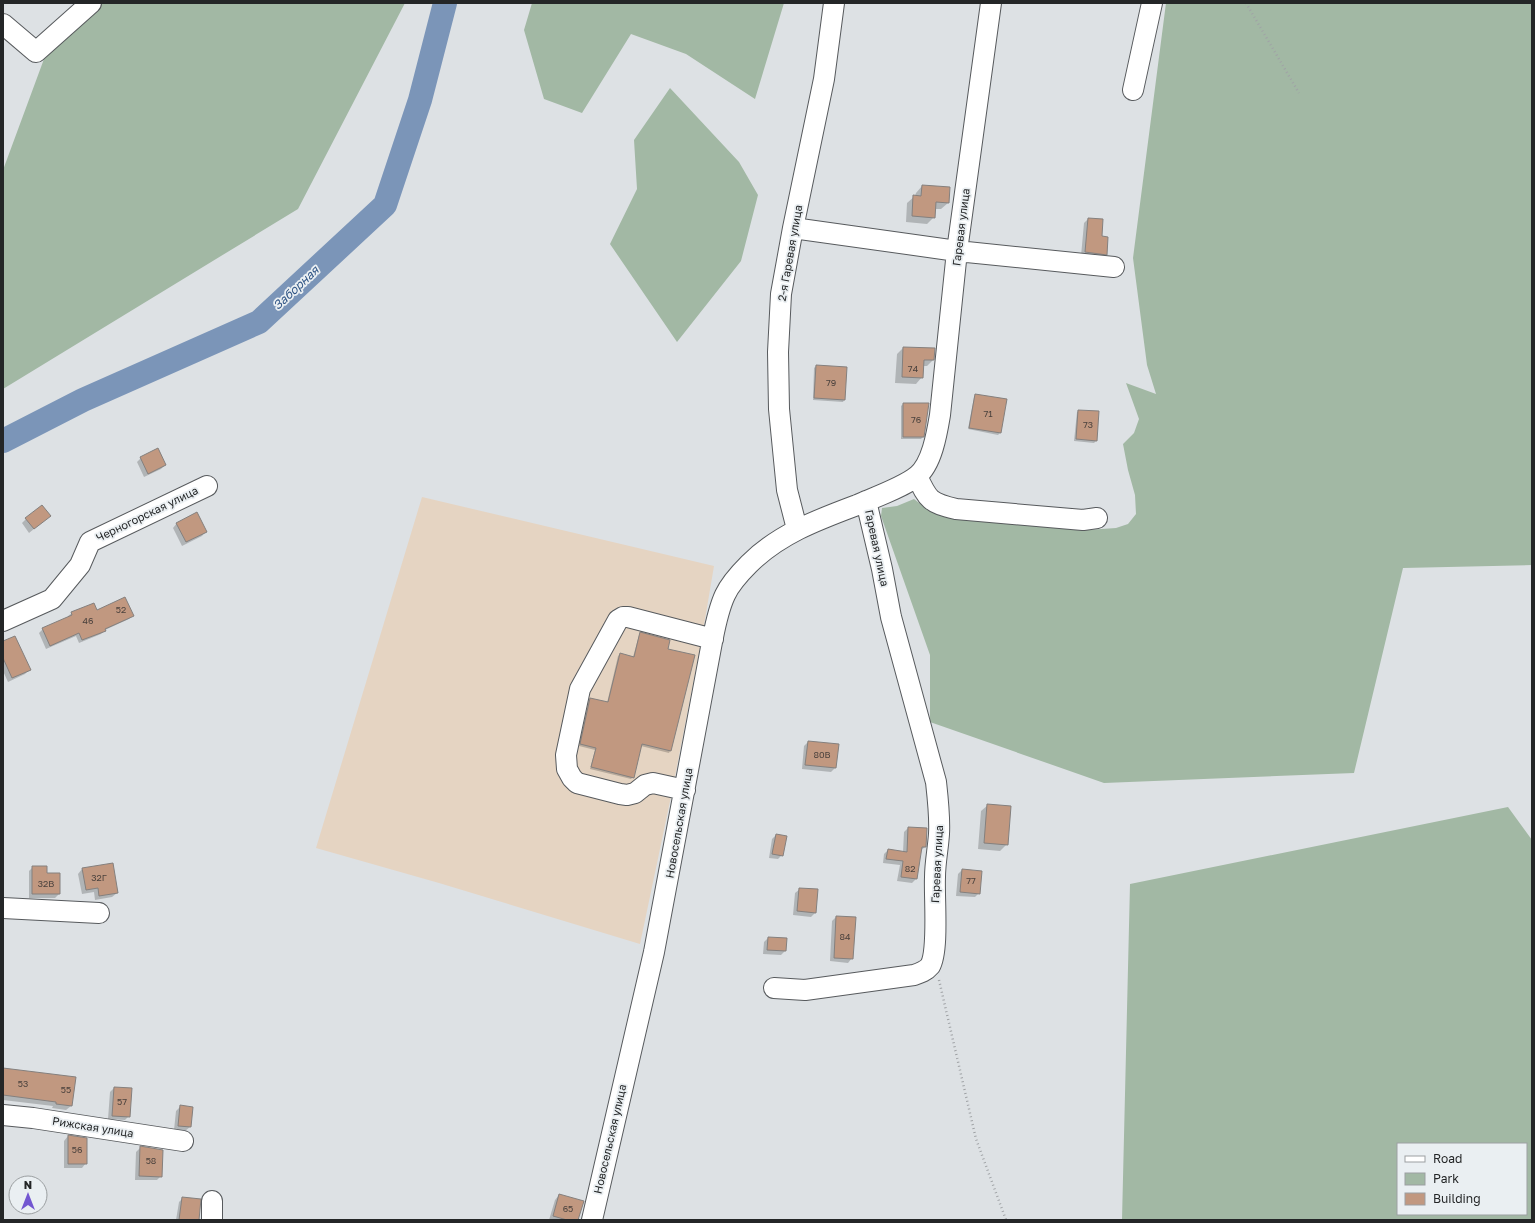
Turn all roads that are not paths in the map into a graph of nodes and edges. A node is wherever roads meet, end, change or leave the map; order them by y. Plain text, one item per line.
1 (91, 3) edge
2 (834, 3) edge
3 (991, 3) edge
4 (1152, 3) edge
5 (3, 24) edge
6 (1133, 90) dead end
7 (793, 228) junction
8 (957, 251) junction
9 (1114, 267) dead end
10 (917, 476) junction
11 (207, 486) dead end
12 (866, 501) junction
13 (1097, 518) dead end
14 (797, 529) junction
15 (3, 621) edge
16 (713, 639) junction
17 (685, 790) junction
18 (3, 908) edge
19 (99, 913) dead end
20 (774, 988) dead end
21 (3, 1115) edge
22 (182, 1140) dead end
23 (592, 1220) edge

1 - 5 street
2 - 7 street, 2-я Гаревая улица
3 - 8 street, Гаревая улица
4 - 6 street
7 - 8 street
7 - 14 street, 2-я Гаревая улица
8 - 9 street
8 - 10 street, Гаревая улица
10 - 12 street, Гаревая улица
10 - 13 street
11 - 15 street, Черногорская улица
12 - 14 street, Новосельская улица
12 - 20 street, Гаревая улица
14 - 16 street, Новосельская улица
16 - 17 street, Новосельская улица
16 - 17 street
17 - 23 street, Новосельская улица
18 - 19 street
21 - 22 street, Рижская улица

